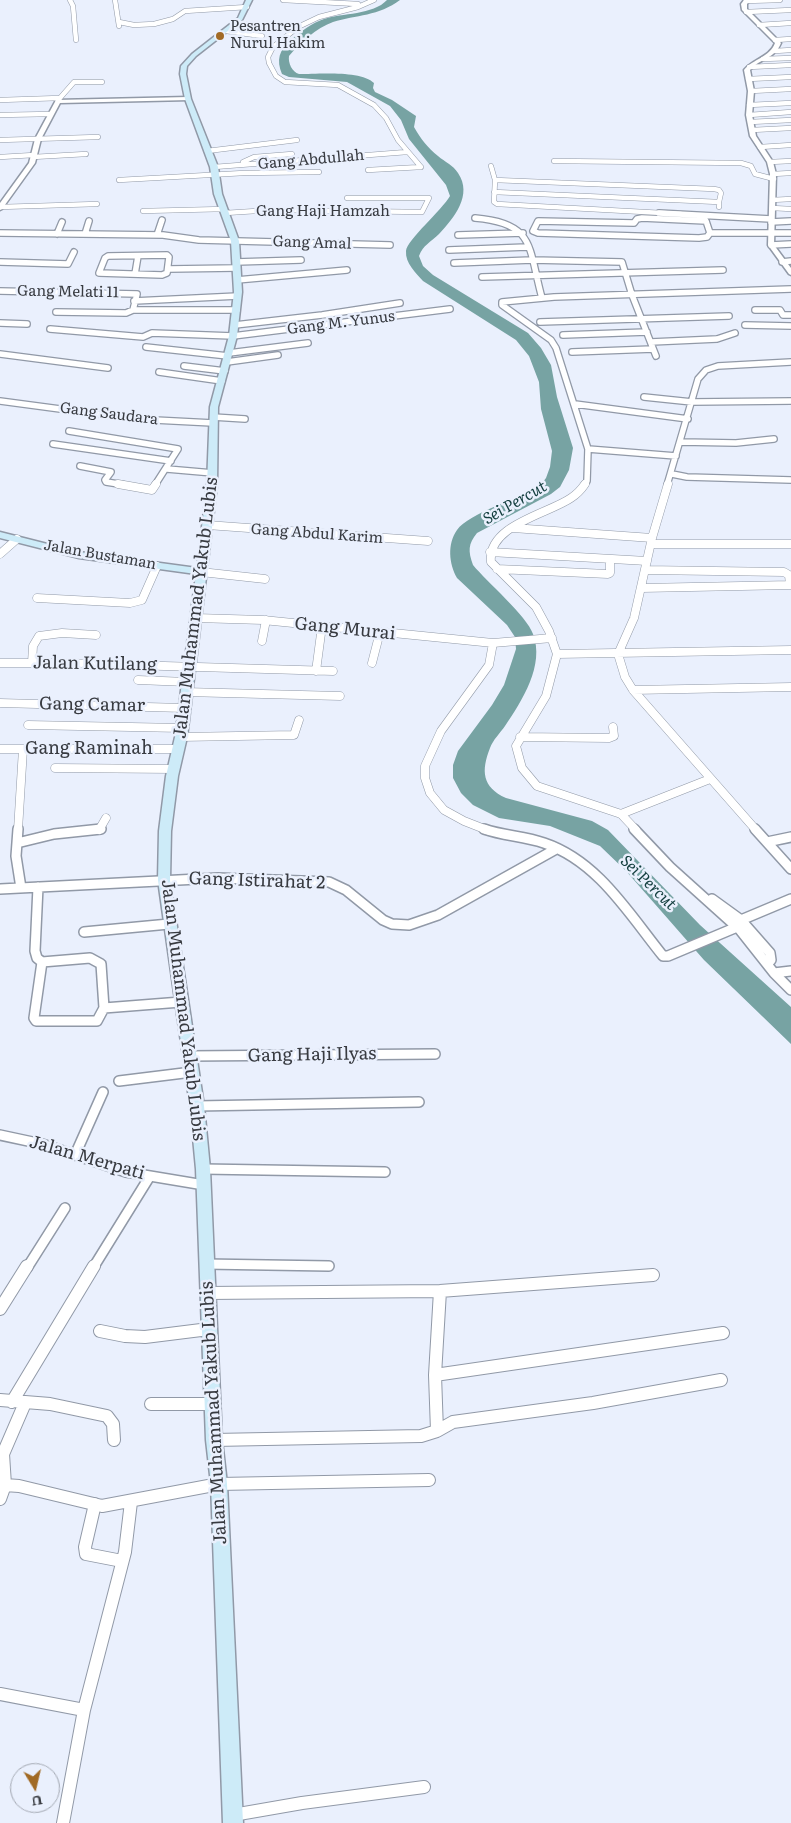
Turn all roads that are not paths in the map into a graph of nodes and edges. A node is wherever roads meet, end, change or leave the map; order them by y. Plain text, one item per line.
1 (70, 0) edge
2 (115, 0) edge
3 (196, 0) edge
4 (283, 0) edge
5 (374, 0) edge
6 (780, 0) edge
7 (248, 4) edge
8 (364, 5) junction
9 (746, 5) edge
10 (772, 6) dead end
11 (201, 10) junction
12 (791, 10) edge
13 (236, 23) junction
14 (791, 23) edge
15 (759, 25) junction
16 (258, 26) dead end
17 (226, 32) junction
18 (262, 36) dead end
19 (791, 39) edge
20 (76, 40) dead end
21 (775, 40) junction
22 (791, 50) edge
23 (775, 51) junction
24 (791, 58) edge
25 (763, 59) junction
26 (791, 65) edge
27 (749, 67) junction
28 (791, 77) edge
29 (748, 79) junction
30 (102, 82) dead end
31 (791, 89) edge
32 (751, 91) junction
33 (59, 99) junction
34 (188, 99) junction
35 (0, 100) edge
36 (791, 103) edge
37 (749, 105) junction
38 (791, 112) edge
39 (50, 114) junction
40 (0, 115) edge
41 (750, 118) junction
42 (791, 120) edge
43 (791, 128) edge
44 (752, 132) junction
45 (791, 132) edge
46 (98, 137) dead end
47 (38, 139) junction
48 (0, 140) edge
49 (297, 140) dead end
50 (239, 141) dead end
51 (791, 145) edge
52 (760, 147) junction
53 (206, 148) junction
54 (407, 152) junction
55 (86, 154) dead end
56 (292, 154) dead end
57 (0, 156) edge
58 (34, 156) junction
59 (554, 161) dead end
60 (791, 161) edge
61 (770, 162) junction
62 (491, 166) dead end
63 (368, 170) dead end
64 (214, 171) junction
65 (319, 172) dead end
66 (791, 173) edge
67 (240, 177) dead end
68 (774, 177) junction
69 (119, 180) dead end
70 (495, 180) junction
71 (558, 182) junction
72 (494, 192) junction
73 (556, 194) junction
74 (0, 196) edge
75 (9, 196) junction
76 (382, 197) junction
77 (348, 198) dead end
78 (791, 199) edge
79 (772, 200) junction
80 (719, 202) junction
81 (96, 204) dead end
82 (554, 206) junction
83 (0, 208) edge
84 (772, 208) junction
85 (791, 209) edge
86 (143, 211) dead end
87 (225, 211) junction
88 (379, 211) junction
89 (718, 215) junction
90 (475, 218) dead end
91 (675, 219) junction
92 (162, 220) dead end
93 (771, 220) junction
94 (89, 221) dead end
95 (791, 221) edge
96 (62, 222) dead end
97 (710, 232) junction
98 (0, 233) edge
99 (523, 233) junction
100 (791, 233) edge
101 (57, 234) junction
102 (84, 234) junction
103 (770, 234) junction
104 (157, 235) junction
105 (458, 235) dead end
106 (675, 238) junction
107 (235, 240) junction
108 (771, 244) junction
109 (791, 244) edge
110 (390, 245) dead end
111 (528, 247) junction
112 (449, 250) dead end
113 (74, 252) dead end
114 (138, 256) junction
115 (301, 260) dead end
116 (532, 260) junction
117 (791, 261) edge
118 (0, 262) edge
119 (782, 262) junction
120 (454, 264) dead end
121 (169, 269) junction
122 (347, 270) dead end
123 (723, 270) dead end
124 (625, 273) junction
125 (791, 273) edge
126 (135, 274) junction
127 (535, 276) junction
128 (482, 277) dead end
129 (237, 279) junction
130 (791, 289) edge
131 (0, 291) edge
132 (204, 292) dead end
133 (632, 295) junction
134 (542, 298) junction
135 (134, 301) junction
136 (400, 302) dead end
137 (450, 309) dead end
138 (133, 310) junction
139 (237, 310) junction
140 (754, 310) dead end
141 (56, 312) dead end
142 (783, 314) junction
143 (791, 314) edge
144 (729, 316) dead end
145 (642, 318) junction
146 (540, 322) dead end
147 (0, 323) edge
148 (27, 324) dead end
149 (745, 325) dead end
150 (784, 326) junction
151 (791, 326) edge
152 (50, 328) dead end
153 (234, 330) junction
154 (647, 332) junction
155 (735, 333) dead end
156 (563, 335) dead end
157 (651, 342) junction
158 (308, 344) dead end
159 (146, 348) dead end
160 (572, 352) dead end
161 (0, 354) edge
162 (278, 355) dead end
163 (791, 362) edge
164 (226, 364) junction
165 (184, 366) dead end
166 (108, 368) dead end
167 (158, 372) dead end
168 (644, 397) dead end
169 (3, 401) edge
170 (791, 401) edge
171 (692, 402) junction
172 (575, 404) junction
173 (245, 419) dead end
174 (688, 419) junction
175 (214, 420) junction
176 (69, 431) dead end
177 (774, 439) dead end
178 (681, 442) junction
179 (53, 444) dead end
180 (178, 449) joint
181 (588, 449) junction
182 (676, 456) junction
183 (171, 461) junction
184 (80, 466) dead end
185 (167, 469) junction
186 (213, 473) junction
187 (672, 474) junction
188 (791, 480) edge
189 (207, 525) junction
190 (512, 528) junction
191 (0, 535) edge
192 (17, 539) junction
193 (428, 541) dead end
194 (651, 541) junction
195 (791, 544) edge
196 (490, 552) junction
197 (0, 554) edge
198 (610, 559) junction
199 (647, 562) junction
200 (157, 566) junction
201 (497, 569) junction
202 (645, 570) junction
203 (201, 572) junction
204 (265, 579) dead end
205 (791, 586) edge
206 (642, 588) junction
207 (37, 598) dead end
208 (196, 618) junction
209 (266, 620) junction
210 (322, 626) junction
211 (380, 632) junction
212 (96, 635) dead end
213 (548, 638) junction
214 (262, 640) dead end
215 (496, 643) junction
216 (791, 650) edge
217 (557, 654) junction
218 (618, 654) junction
219 (0, 663) edge
220 (32, 663) junction
221 (372, 663) dead end
222 (189, 666) junction
223 (316, 671) junction
224 (333, 672) dead end
225 (138, 680) dead end
226 (186, 687) junction
227 (791, 687) edge
228 (633, 690) junction
229 (340, 696) dead end
230 (0, 703) edge
231 (184, 708) junction
232 (299, 720) dead end
233 (28, 725) dead end
234 (613, 727) dead end
235 (520, 737) junction
236 (180, 738) junction
237 (0, 749) edge
238 (23, 749) junction
239 (55, 768) dead end
240 (174, 769) junction
241 (710, 779) junction
242 (621, 814) junction
243 (106, 818) dead end
244 (791, 837) edge
245 (17, 842) junction
246 (767, 842) junction
247 (556, 849) junction
248 (791, 869) edge
249 (164, 880) junction
250 (38, 887) junction
251 (22, 888) junction
252 (0, 889) edge
253 (700, 895) joint
254 (791, 899) edge
255 (739, 923) junction
256 (169, 924) junction
257 (84, 932) dead end
258 (42, 962) junction
259 (767, 964) joint
260 (791, 970) edge
261 (774, 972) junction
262 (791, 990) edge
263 (181, 1002) junction
264 (104, 1008) junction
265 (435, 1054) dead end
266 (190, 1056) junction
267 (192, 1072) junction
268 (119, 1081) dead end
269 (103, 1092) dead end
270 (419, 1102) dead end
271 (197, 1106) junction
272 (0, 1134) edge
273 (75, 1155) junction
274 (203, 1169) junction
275 (385, 1172) dead end
276 (150, 1176) junction
277 (204, 1184) junction
278 (65, 1208) dead end
279 (205, 1264) junction
280 (329, 1266) dead end
281 (653, 1275) dead end
282 (440, 1291) junction
283 (207, 1294) junction
284 (0, 1309) edge
285 (209, 1329) junction
286 (100, 1332) dead end
287 (723, 1333) dead end
288 (435, 1375) junction
289 (721, 1380) dead end
290 (0, 1400) edge
291 (12, 1402) junction
292 (25, 1403) junction
293 (151, 1404) dead end
294 (212, 1404) junction
295 (437, 1431) junction
296 (114, 1440) dead end
297 (214, 1440) junction
298 (429, 1480) dead end
299 (219, 1484) junction
300 (5, 1485) junction
301 (0, 1499) edge
302 (131, 1502) junction
303 (95, 1504) junction
304 (122, 1561) junction
305 (0, 1694) edge
306 (84, 1710) junction
307 (424, 1787) dead end
308 (233, 1819) edge
309 (63, 1823) edge

1 - 20 street
2 - 11 street
3 - 11 street
4 - 8 street
5 - 8 street
6 - 9 street
7 - 11 street
7 - 13 main road, Jalan Muhammad Yakub Lubis
8 - 54 street
9 - 10 street
9 - 12 street
9 - 15 street
13 - 16 street
13 - 17 main road, Jalan Muhammad Yakub Lubis
14 - 15 street
15 - 21 street
17 - 18 street
17 - 34 main road, Jalan Muhammad Yakub Lubis
19 - 21 street
21 - 23 street
22 - 23 street
23 - 25 street
24 - 25 street
25 - 27 street
26 - 27 street
27 - 29 street
28 - 29 street
29 - 32 street
30 - 33 street
31 - 32 street
32 - 37 street
33 - 34 street
33 - 35 street
33 - 39 street
34 - 53 main road, Jalan Muhammad Yakub Lubis
36 - 37 street
37 - 41 street
38 - 41 street
39 - 40 street
39 - 47 street
41 - 42 street
41 - 44 street
43 - 44 street
44 - 45 street
44 - 52 street
46 - 47 street
47 - 48 street
47 - 58 street
49 - 53 street
50 - 53 street
51 - 52 street
52 - 61 street
53 - 64 main road, Jalan Muhammad Yakub Lubis
54 - 63 street
54 - 64 street, Gang Abdullah
55 - 58 street
56 - 64 street
57 - 58 street
58 - 75 street
59 - 68 street
60 - 61 street
61 - 68 street
62 - 70 street
64 - 65 street
64 - 67 street
64 - 69 street
64 - 87 main road, Jalan Muhammad Yakub Lubis
66 - 68 street
68 - 79 street
70 - 71 street
70 - 72 street
71 - 73 street
71 - 80 street
72 - 73 street
72 - 82 street
73 - 80 street
73 - 82 street
74 - 75 street
75 - 83 street
76 - 77 street
76 - 88 street
76 - 88 street, Gang Haji Hamzah
78 - 79 street
79 - 84 street
80 - 89 street
81 - 83 street
82 - 89 street
84 - 85 street
84 - 93 street
86 - 87 street, Gang Haji Hamzah
87 - 88 street, Gang Haji Hamzah
87 - 107 main road, Jalan Muhammad Yakub Lubis
89 - 93 street
90 - 99 street
91 - 97 street
91 - 106 street
91 - 106 street
92 - 104 street
93 - 95 street
93 - 103 street
94 - 102 street
96 - 101 street
97 - 103 street
97 - 106 street
98 - 101 street, Gang Amal
99 - 105 street
99 - 111 street
100 - 103 street
101 - 102 street, Gang Amal
102 - 104 street, Gang Amal
103 - 108 street
104 - 107 street, Gang Amal
107 - 110 street, Gang Amal
107 - 129 main road, Jalan Muhammad Yakub Lubis
108 - 109 street
108 - 119 street
111 - 112 street
111 - 116 street
113 - 118 street
114 - 121 street
114 - 126 street
114 - 126 street
115 - 129 street
116 - 120 street
116 - 124 street
116 - 127 street
117 - 119 street
119 - 125 street
121 - 126 street
121 - 129 street
122 - 129 street
123 - 124 street
124 - 127 street
124 - 133 street
127 - 128 street
127 - 134 street
129 - 132 street
129 - 135 street
129 - 139 main road, Jalan Muhammad Yakub Lubis
130 - 133 street
131 - 135 street, Gang Melati 11
133 - 134 street
133 - 145 street
134 - 172 street
135 - 138 street
136 - 153 street
137 - 153 street, Gang M. Yunus
138 - 139 street
138 - 141 street
139 - 153 main road, Jalan Muhammad Yakub Lubis
140 - 142 street
142 - 143 street
142 - 150 street
144 - 145 street
145 - 146 street
145 - 154 street
147 - 148 street
149 - 150 street
150 - 151 street
152 - 153 street
153 - 164 main road, Jalan Muhammad Yakub Lubis
154 - 156 street
154 - 157 street
155 - 157 street
157 - 160 street
158 - 164 street
159 - 164 street
161 - 166 street
162 - 164 street
163 - 171 street
164 - 165 street
164 - 167 street
164 - 175 main road, Jalan Muhammad Yakub Lubis
168 - 171 street
169 - 175 street, Gang Saudara
170 - 171 street
171 - 174 street
172 - 174 street
172 - 181 street
173 - 175 street, Gang Saudara
174 - 178 street
175 - 186 main road, Jalan Muhammad Yakub Lubis
176 - 180 street
177 - 178 street
178 - 182 street
179 - 183 street
180 - 183 street
181 - 182 street
181 - 190 street
182 - 187 street
183 - 185 street
184 - 185 street
185 - 186 street
186 - 189 main road, Jalan Muhammad Yakub Lubis
187 - 188 street
187 - 194 street
189 - 193 street, Gang Abdul Karim
189 - 203 main road, Jalan Muhammad Yakub Lubis
190 - 194 street
190 - 196 street
191 - 192 main road, Jalan Bustaman
192 - 197 street
192 - 200 main road, Jalan Bustaman
194 - 195 street
194 - 199 street
196 - 198 street
196 - 201 street
198 - 199 street
198 - 201 street
199 - 202 street
200 - 203 main road, Jalan Bustaman
200 - 207 street
201 - 213 street
202 - 205 street
202 - 206 street
203 - 204 street
203 - 208 main road, Jalan Muhammad Yakub Lubis
205 - 206 street
206 - 218 street
208 - 209 street, Gang Murai
208 - 222 main road, Jalan Muhammad Yakub Lubis
209 - 210 street, Gang Murai
209 - 214 street
210 - 211 street, Gang Murai
210 - 223 street
211 - 215 street, Gang Murai
211 - 221 street
212 - 220 street
213 - 215 street
213 - 217 street
215 - 247 street
216 - 218 street
217 - 218 street
217 - 235 street
218 - 228 street
219 - 220 street, Jalan Kutilang
220 - 222 street, Jalan Kutilang
222 - 223 street, Jalan Kutilang
222 - 226 main road, Jalan Muhammad Yakub Lubis
223 - 224 street, Jalan Kutilang
225 - 226 street
226 - 229 street
226 - 231 main road, Jalan Muhammad Yakub Lubis
227 - 228 street
228 - 241 street
230 - 231 street, Gang Camar
231 - 236 main road, Jalan Muhammad Yakub Lubis
232 - 236 street
233 - 236 street
234 - 235 street
235 - 242 street
236 - 238 street, Gang Raminah
236 - 240 main road, Jalan Muhammad Yakub Lubis
237 - 238 street, Gang Raminah
238 - 245 street
239 - 240 street
240 - 249 main road, Jalan Muhammad Yakub Lubis
241 - 242 street
241 - 246 street
242 - 253 street
243 - 245 street
244 - 246 street
245 - 251 street
246 - 248 street
247 - 249 street, Gang Istirahat 2
247 - 255 street
249 - 250 street, Gang Istirahat 2
249 - 256 main road, Jalan Muhammad Yakub Lubis
250 - 251 street, Gang Istirahat 2
250 - 258 street
251 - 252 street, Gang Istirahat 2
253 - 255 street
254 - 255 street
255 - 259 street
256 - 257 street
256 - 263 main road, Jalan Muhammad Yakub Lubis
258 - 264 street
258 - 264 street
259 - 261 street
260 - 261 street
261 - 262 street
263 - 264 street
263 - 266 main road, Jalan Muhammad Yakub Lubis
265 - 266 street, Gang Haji Ilyas
266 - 267 main road, Jalan Muhammad Yakub Lubis
267 - 268 street
267 - 271 main road, Jalan Muhammad Yakub Lubis
269 - 273 street
270 - 271 street
271 - 274 main road, Jalan Muhammad Yakub Lubis
272 - 273 street, Jalan Merpati
273 - 276 street, Jalan Merpati
274 - 275 street
274 - 277 main road, Jalan Muhammad Yakub Lubis
276 - 277 street, Jalan Merpati
276 - 291 street
277 - 279 main road, Jalan Muhammad Yakub Lubis
278 - 284 street
279 - 280 street
279 - 283 main road, Jalan Muhammad Yakub Lubis
281 - 282 street
282 - 283 street
282 - 288 street
283 - 285 main road, Jalan Muhammad Yakub Lubis
285 - 286 street
285 - 294 main road, Jalan Muhammad Yakub Lubis
287 - 288 street
288 - 295 street
289 - 295 street
290 - 291 street
291 - 292 street
292 - 296 street
292 - 300 street
293 - 294 street
294 - 297 main road, Jalan Muhammad Yakub Lubis
295 - 297 street
297 - 299 main road, Jalan Muhammad Yakub Lubis
298 - 299 street
299 - 302 street
299 - 308 main road, Jalan Muhammad Yakub Lubis
300 - 301 street
300 - 303 street
302 - 303 street
302 - 304 street
303 - 304 street
304 - 306 street
305 - 306 street
306 - 309 street
307 - 308 street

